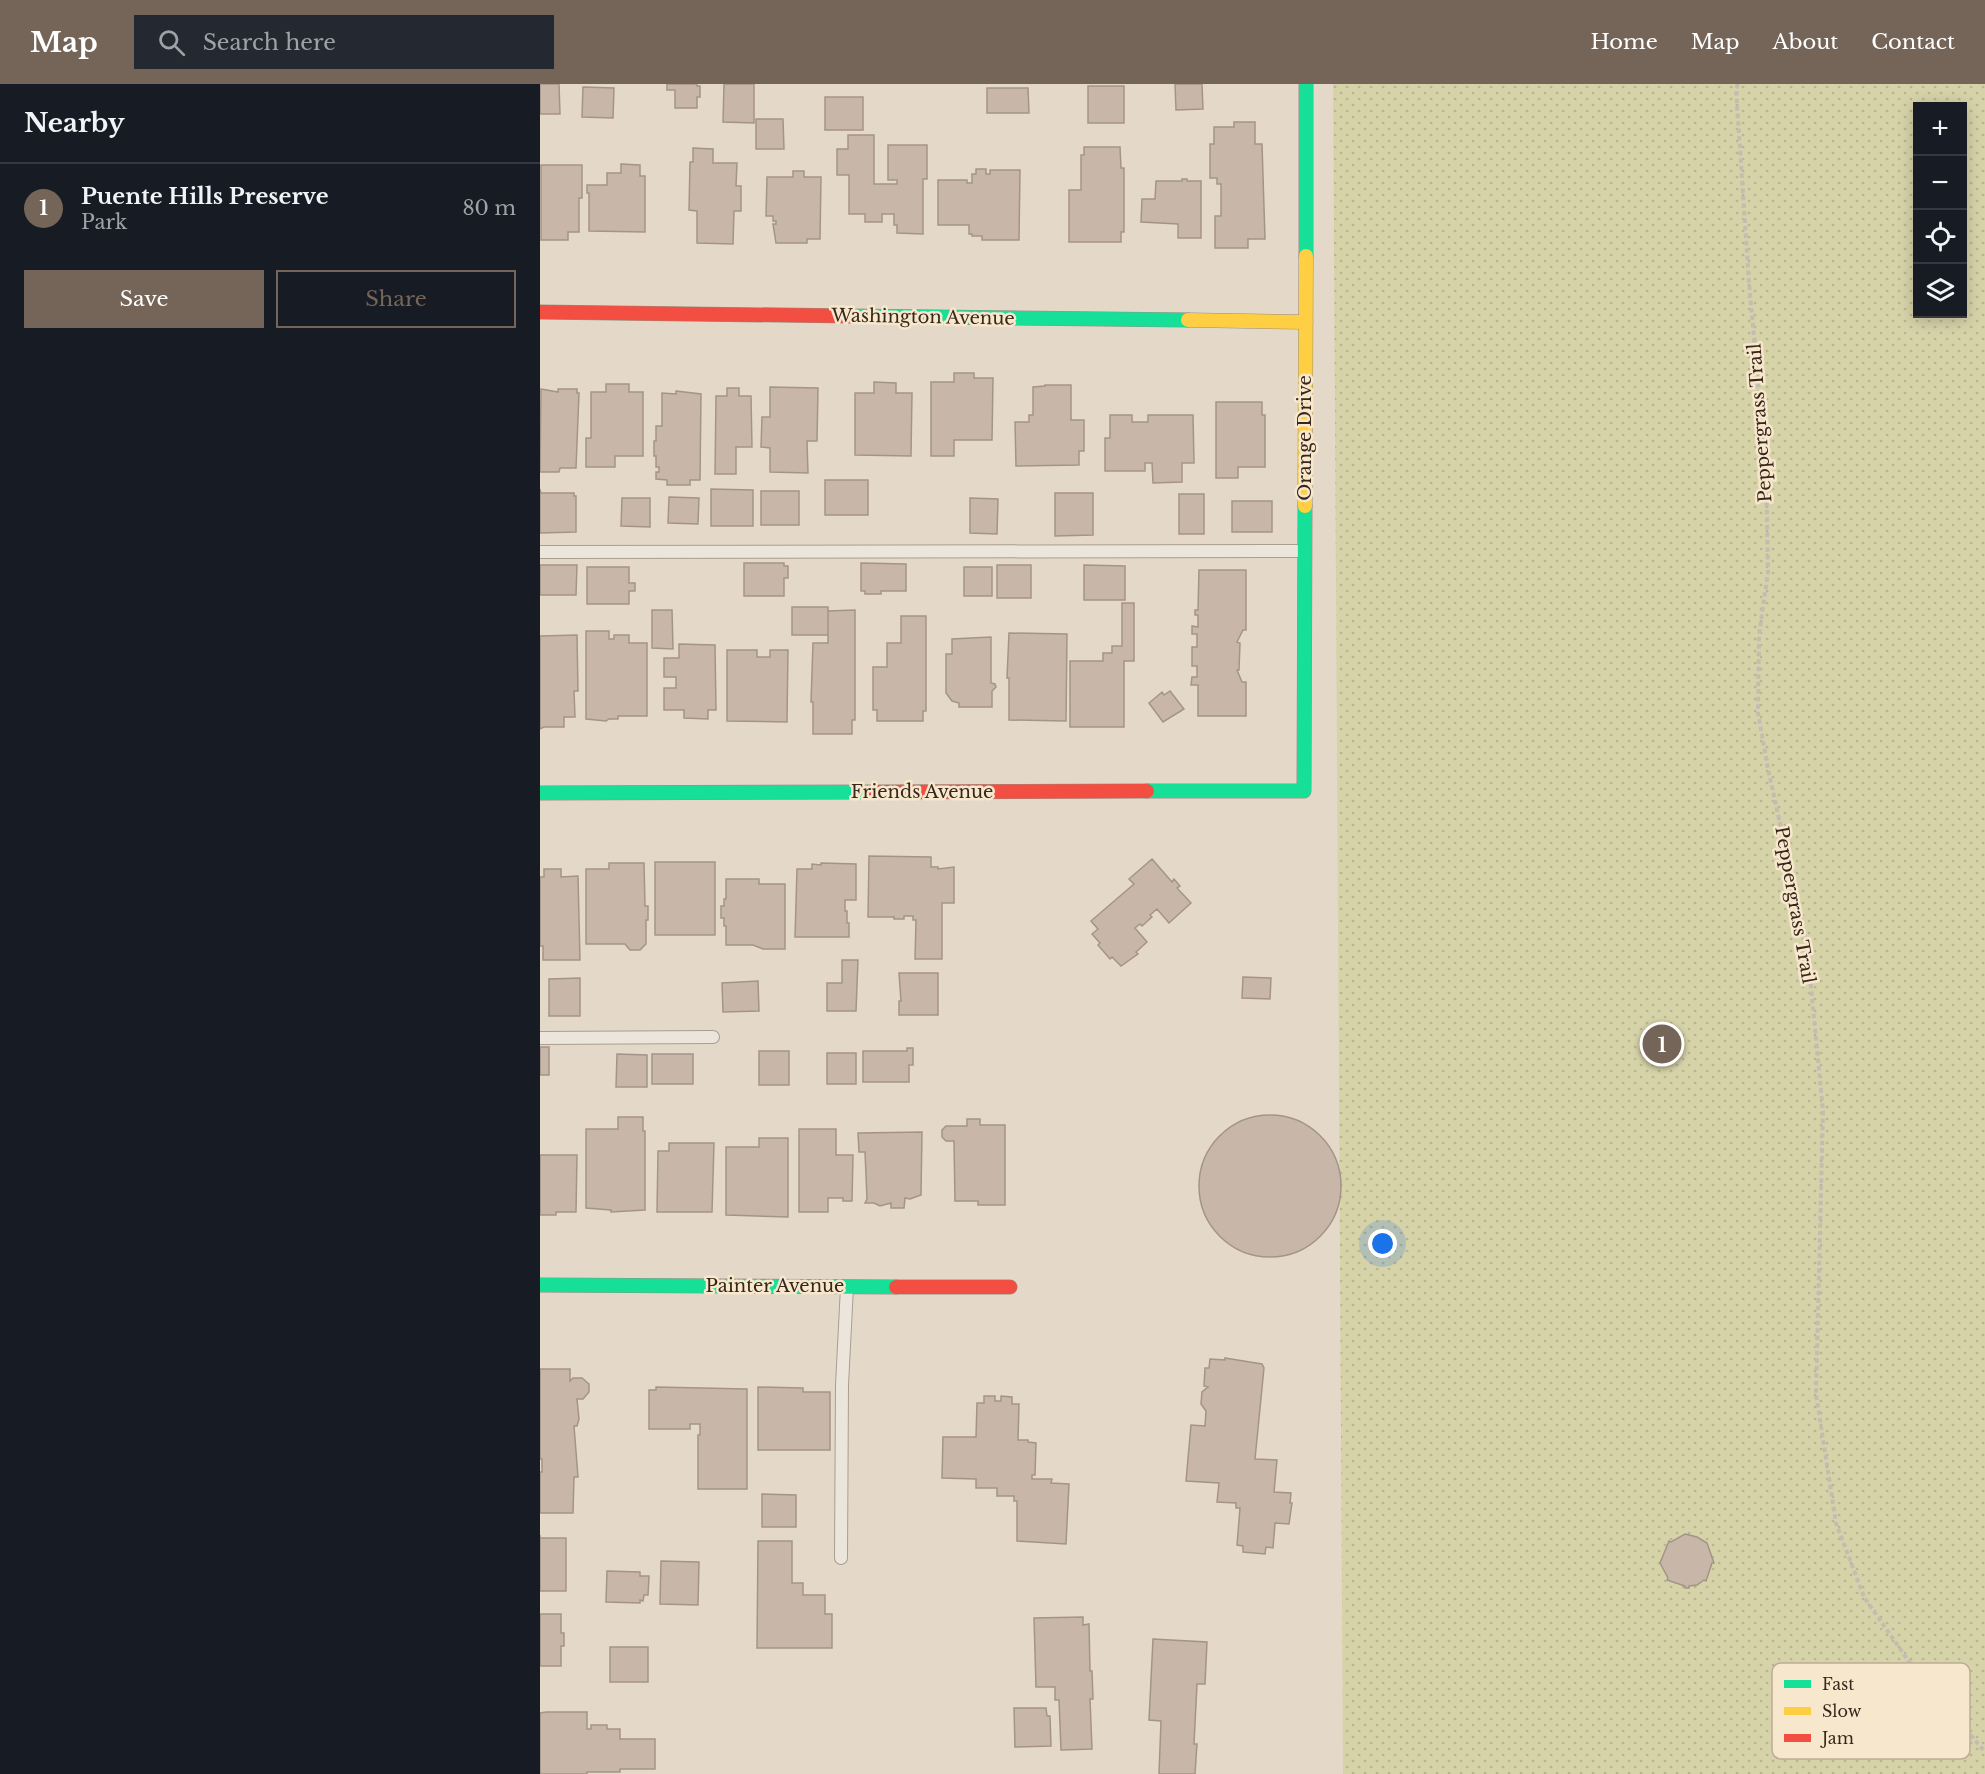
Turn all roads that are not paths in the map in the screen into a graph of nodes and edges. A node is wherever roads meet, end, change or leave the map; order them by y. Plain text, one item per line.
1 (1306, 84) edge
2 (540, 312) edge
3 (1306, 322) junction
4 (1305, 551) junction
5 (540, 552) edge
6 (1304, 791) joint
7 (540, 792) edge
8 (713, 1037) dead end
9 (540, 1038) edge
10 (540, 1285) edge
11 (847, 1286) junction
12 (1010, 1287) dead end
13 (841, 1558) dead end

1 - 3 street, Orange Drive
2 - 3 street, Washington Avenue
3 - 4 street, Orange Drive
4 - 5 lane
4 - 6 street, Orange Drive
6 - 7 street, Friends Avenue
8 - 9 lane
10 - 11 street, Painter Avenue
11 - 12 street, Painter Avenue
11 - 13 lane

